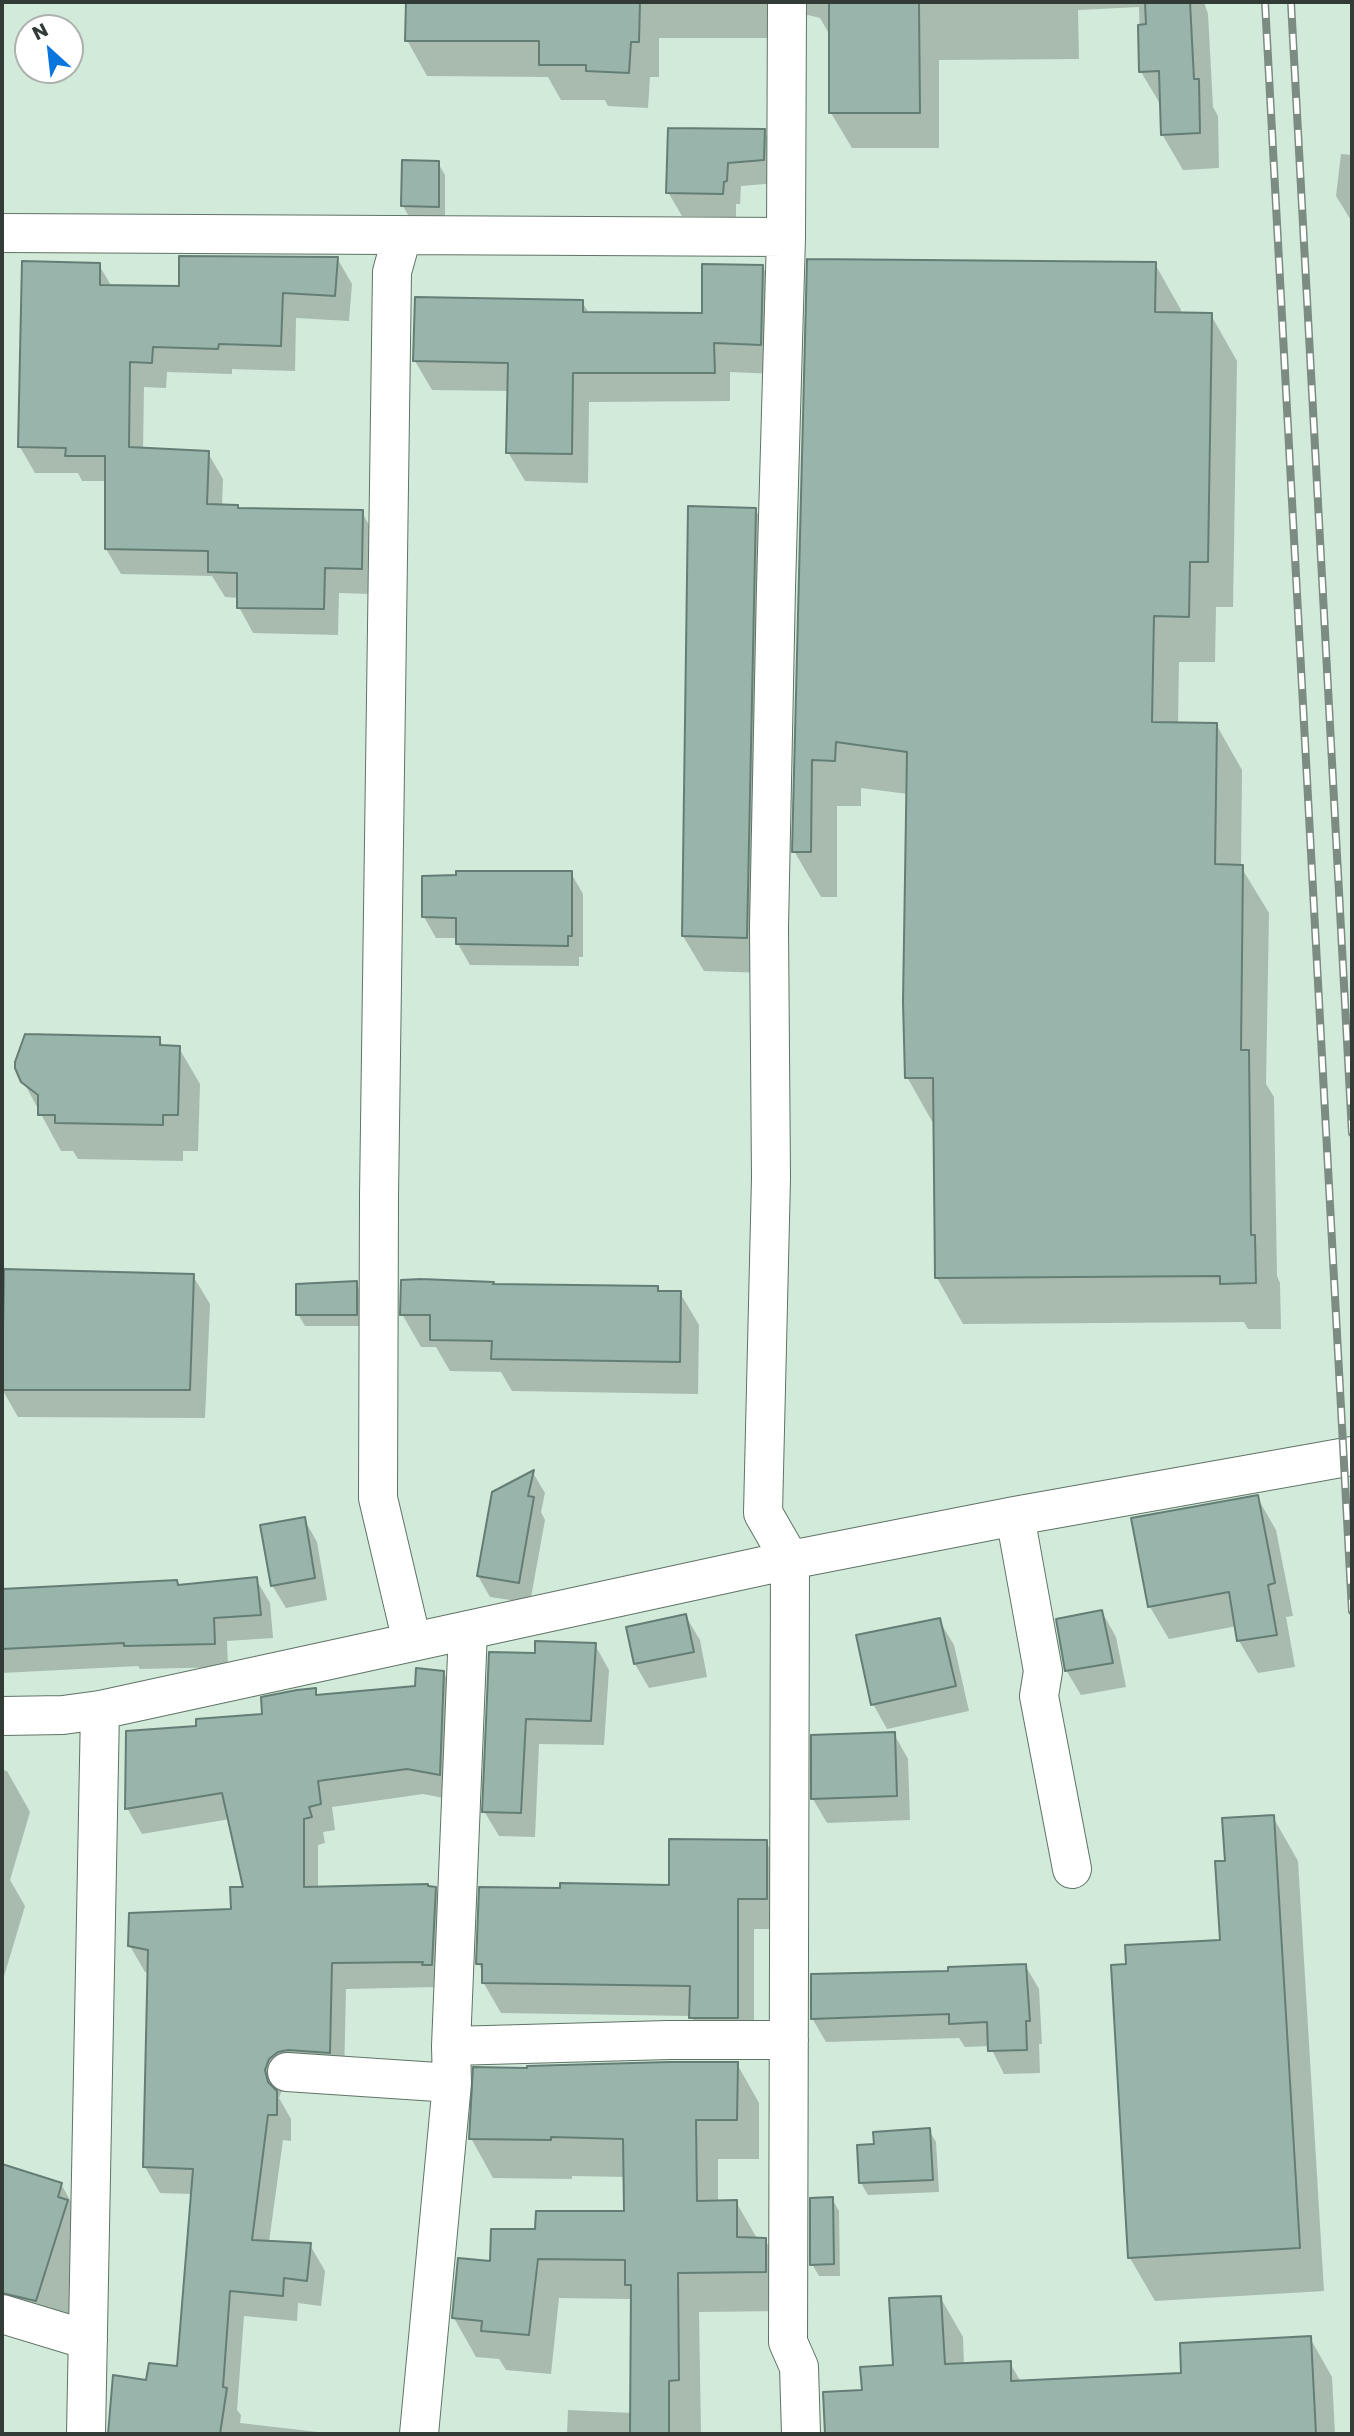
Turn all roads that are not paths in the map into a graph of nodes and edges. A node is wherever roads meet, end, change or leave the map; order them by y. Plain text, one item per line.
1 (786, 2) edge
2 (2, 233) edge
3 (402, 236) junction
4 (786, 237) junction
5 (1352, 1456) edge
6 (1016, 1517) junction
7 (790, 1560) junction
8 (468, 1630) junction
9 (412, 1642) junction
10 (100, 1710) junction
11 (2, 1716) edge
12 (1072, 1868) dead end
13 (789, 2040) junction
14 (451, 2046) junction
15 (288, 2072) dead end
16 (452, 2083) junction
17 (2, 2314) edge
18 (88, 2340) junction
19 (86, 2434) edge
20 (419, 2434) edge
21 (801, 2434) edge

1 - 4 street
2 - 3 street
3 - 4 street
3 - 9 street
4 - 7 street
5 - 6 street
6 - 7 street
6 - 12 street
7 - 8 street
7 - 13 street
8 - 9 street
8 - 14 street
9 - 10 street
10 - 11 street
10 - 18 street
13 - 14 street
13 - 21 street
14 - 16 street
15 - 16 street
16 - 20 street
17 - 18 street
18 - 19 street

